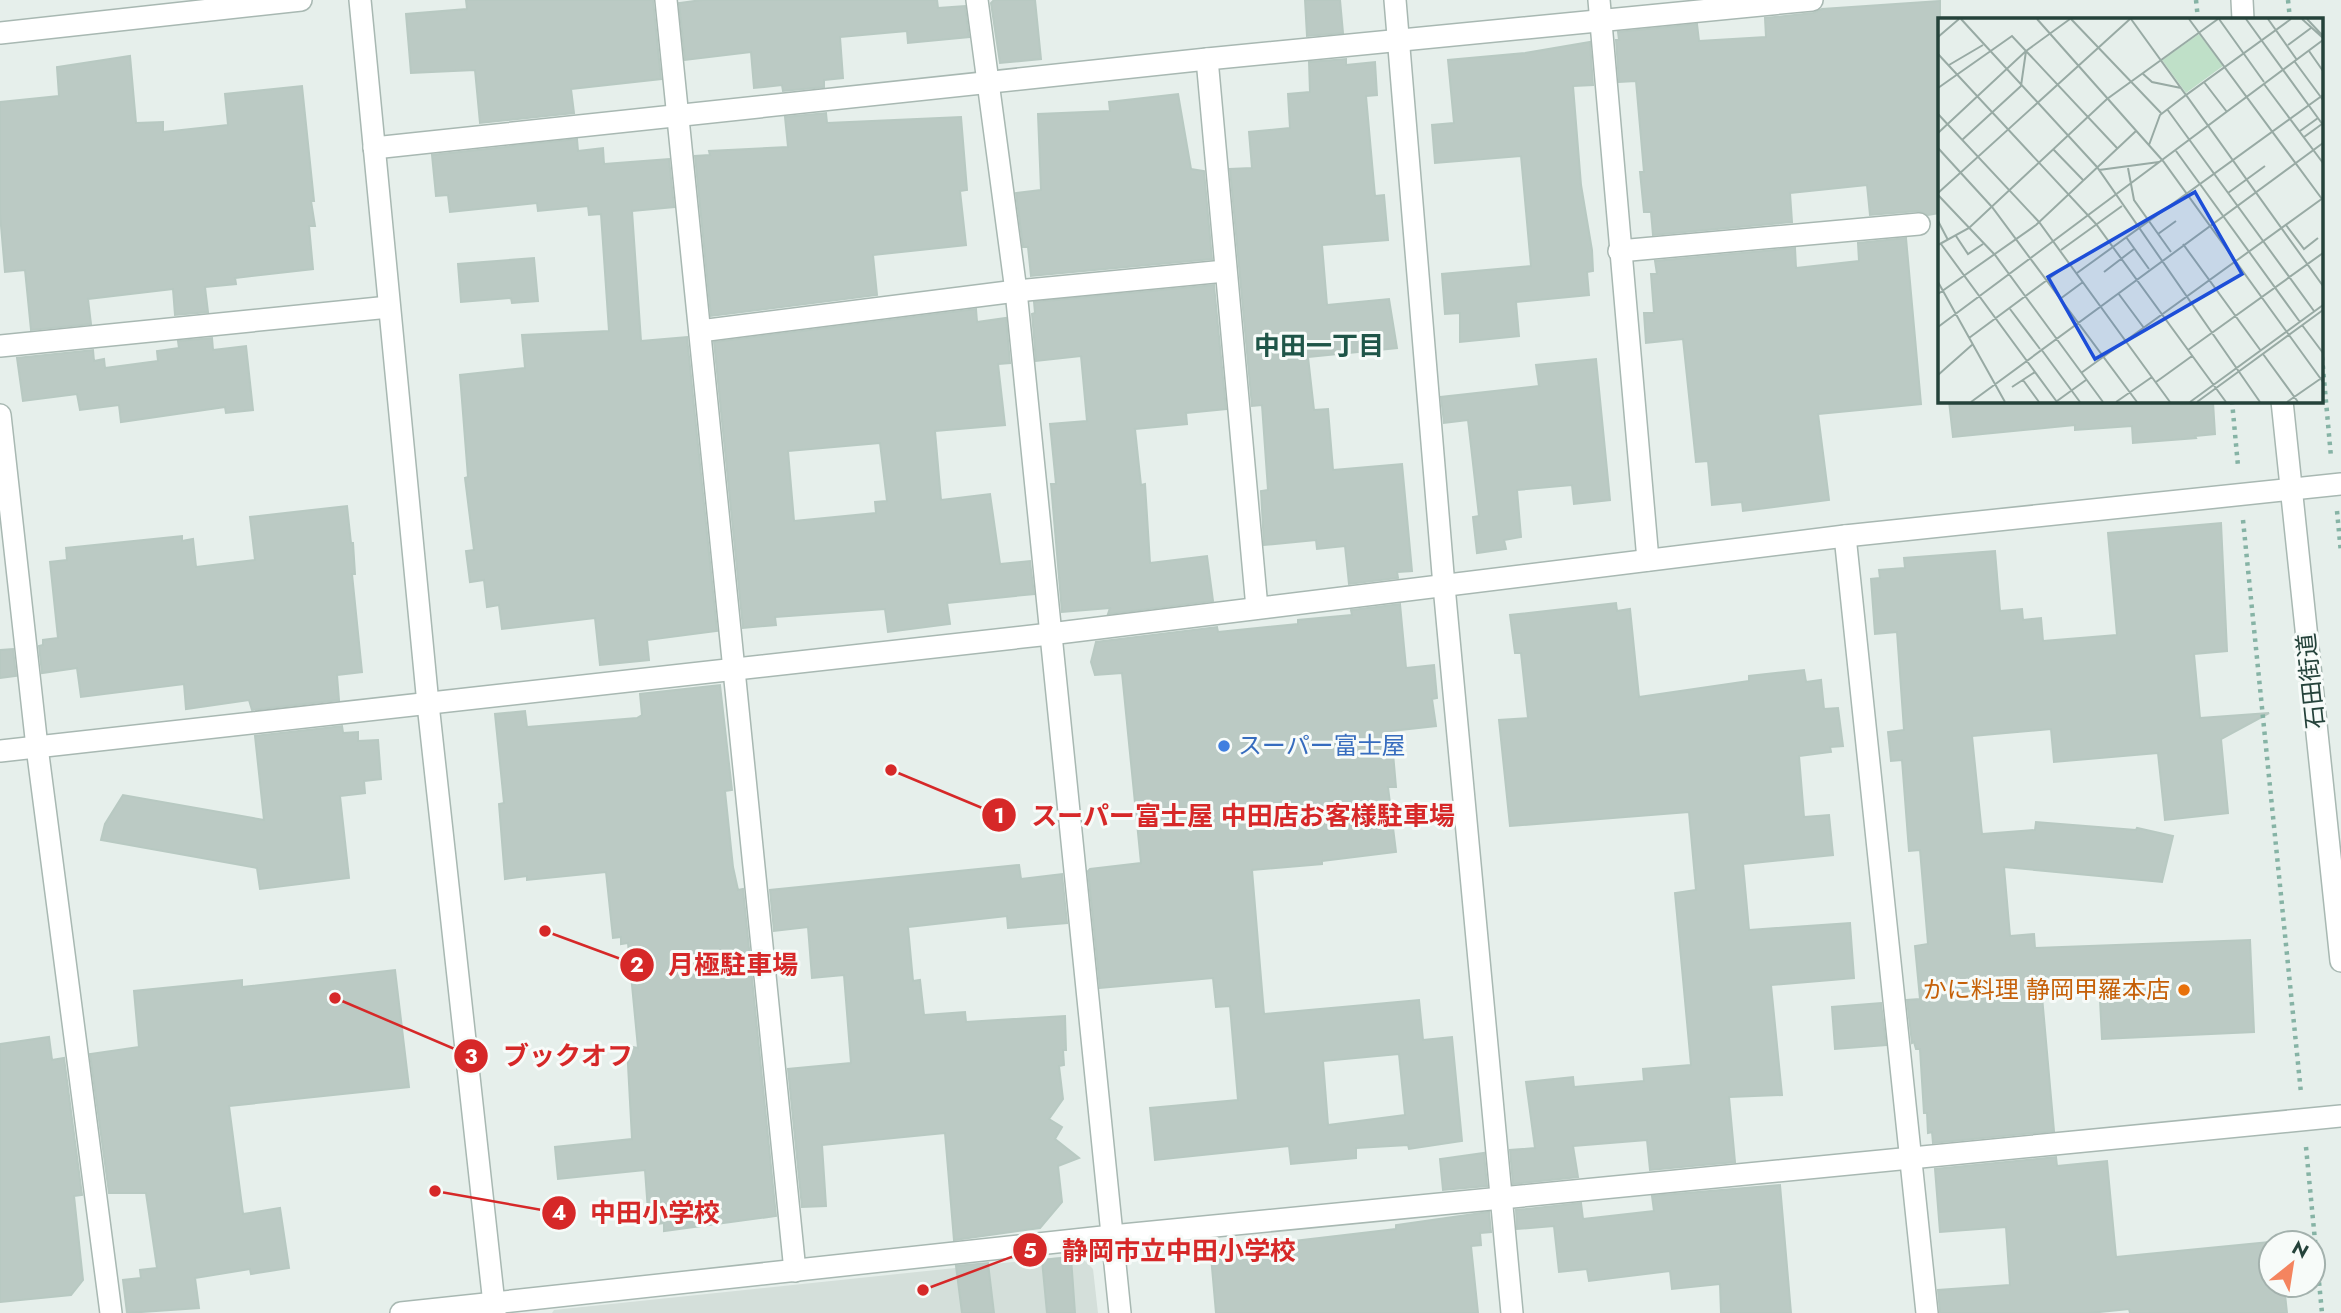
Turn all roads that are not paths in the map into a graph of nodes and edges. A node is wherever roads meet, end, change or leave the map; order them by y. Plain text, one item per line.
1 (302, 0) edge
2 (360, 0) edge
3 (666, 0) edge
4 (977, 0) edge
5 (1395, 0) edge
6 (1599, 0) edge
7 (1812, 0) edge
8 (2242, 0) edge
9 (2243, 18) edge
10 (1601, 22) junction
11 (0, 33) edge
12 (1398, 39) junction
13 (1207, 59) junction
14 (987, 81) junction
15 (678, 114) junction
16 (374, 148) junction
17 (1919, 224) dead end
18 (1619, 251) junction
19 (1225, 271) junction
20 (1016, 291) junction
21 (389, 307) junction
22 (700, 331) junction
23 (0, 346) edge
24 (2282, 402) edge
25 (0, 415) edge
26 (2341, 484) edge
27 (2291, 489) junction
28 (1845, 536) junction
29 (1648, 560) junction
30 (1444, 586) junction
31 (1257, 608) junction
32 (1050, 634) junction
33 (734, 670) junction
34 (428, 704) junction
35 (37, 747) junction
36 (0, 751) edge
37 (2341, 961) edge
38 (2341, 1116) edge
39 (1910, 1157) junction
40 (1501, 1198) junction
41 (1112, 1236) junction
42 (795, 1271) junction
43 (495, 1309) edge
44 (111, 1313) edge
45 (401, 1313) edge
46 (1120, 1313) edge
47 (1512, 1313) edge
48 (1927, 1313) edge

1 - 11 street
2 - 16 street
3 - 15 street
4 - 14 street
5 - 12 street
6 - 10 street
7 - 10 street
8 - 9 street
10 - 12 street
10 - 18 street
12 - 13 street
12 - 30 street
13 - 14 street
13 - 19 street
14 - 15 street
14 - 20 street
15 - 16 street
15 - 22 street
16 - 21 street
17 - 18 street
18 - 29 street
19 - 20 street
19 - 31 street
20 - 22 street
20 - 32 street
21 - 23 street
21 - 34 street
22 - 33 street
24 - 27 street, 石田街道
25 - 35 street
26 - 27 street
27 - 28 street
27 - 37 street, 石田街道
28 - 29 street
28 - 39 street
29 - 30 street
30 - 31 street
30 - 40 street
31 - 32 street
32 - 33 street
32 - 41 street
33 - 34 street
33 - 42 street
34 - 35 street
34 - 43 street
35 - 36 street
35 - 44 street
38 - 39 street
39 - 40 street
39 - 48 street
40 - 41 street
40 - 47 street
41 - 42 street
41 - 46 street
42 - 43 street
43 - 45 street

